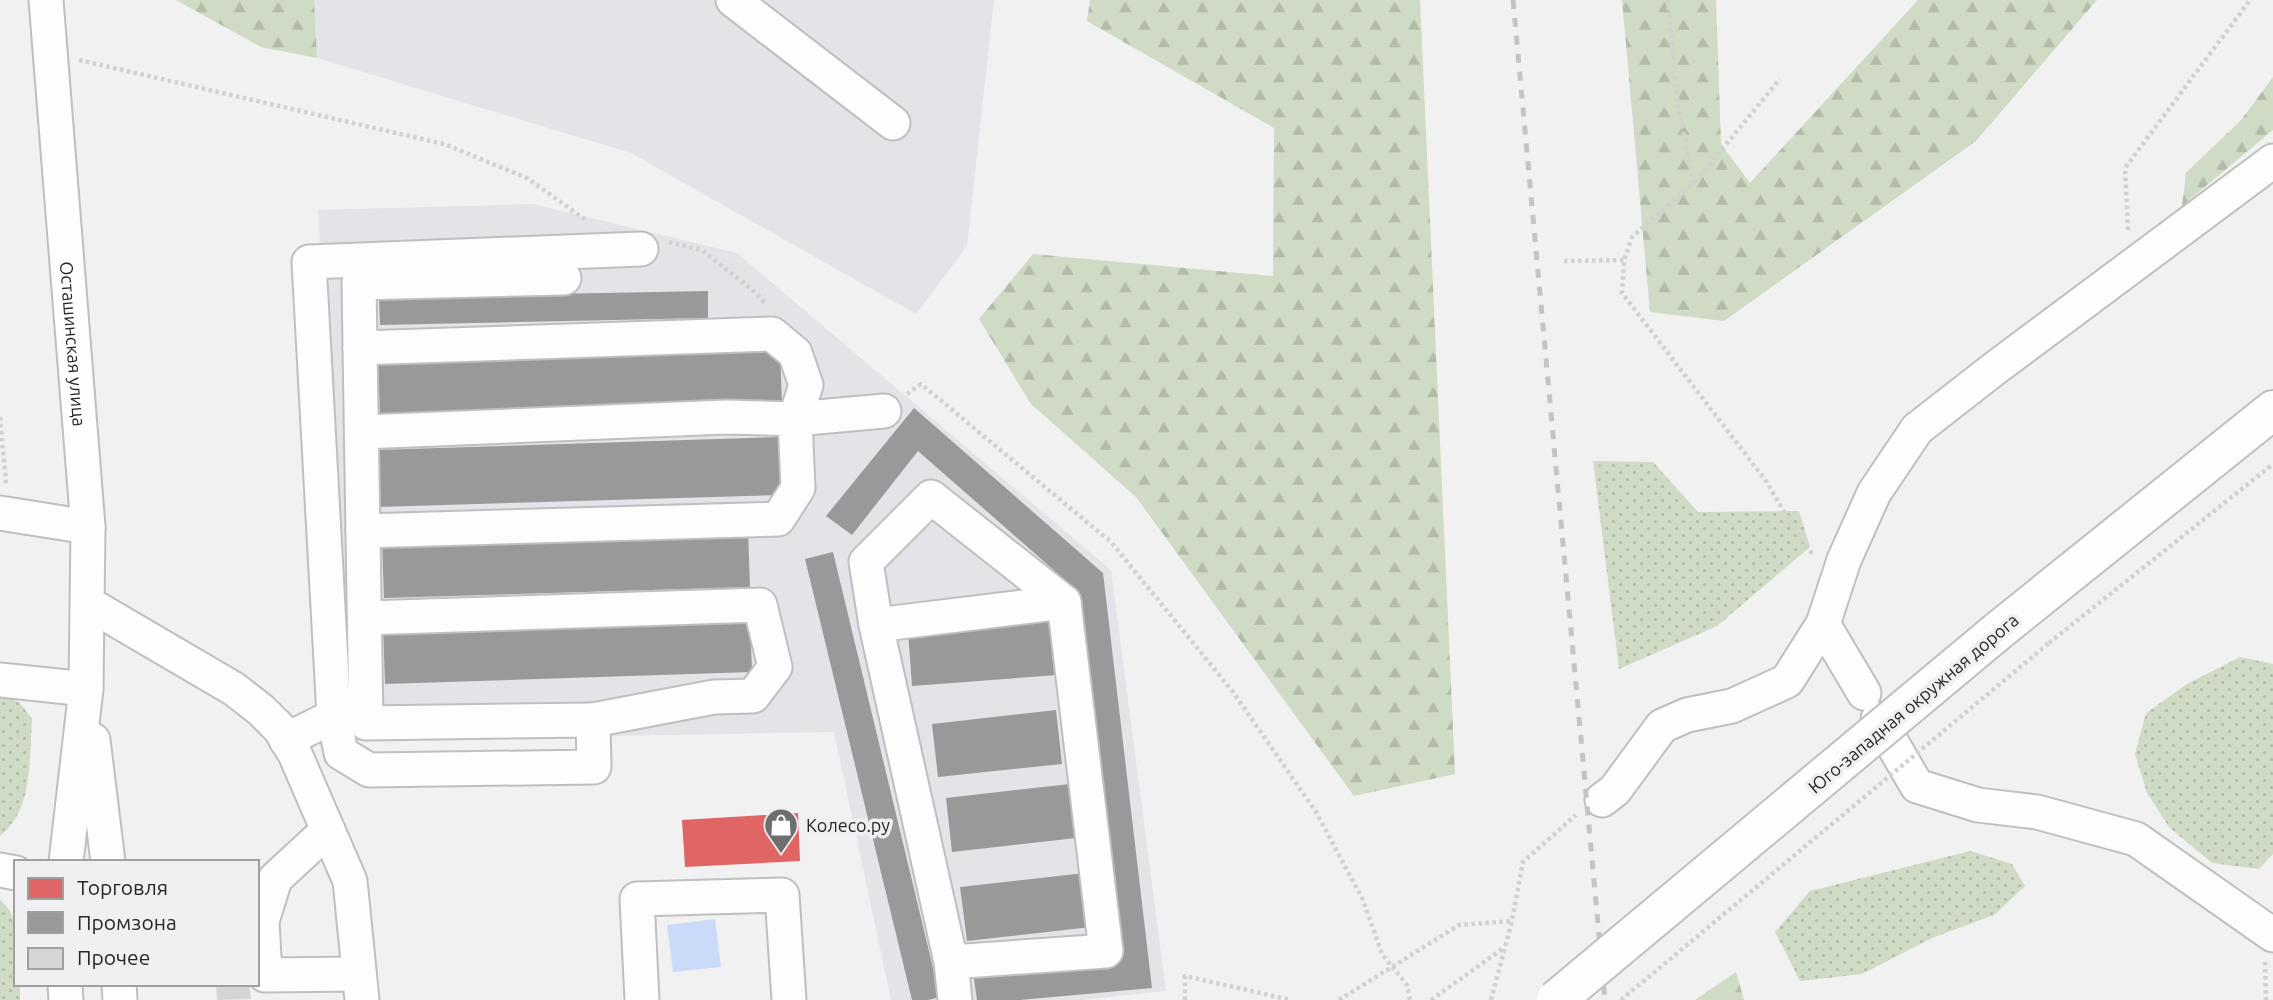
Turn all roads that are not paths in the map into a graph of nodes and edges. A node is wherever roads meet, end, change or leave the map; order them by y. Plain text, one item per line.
1 (46, 0) edge
2 (733, 0) edge
3 (893, 123) dead end
4 (2273, 161) edge
5 (641, 249) dead end
6 (565, 278) dead end
7 (360, 348) junction
8 (2273, 410) edge
9 (884, 411) dead end
10 (795, 419) junction
11 (362, 432) junction
12 (4, 514) edge
13 (88, 527) junction
14 (363, 531) junction
15 (1064, 602) junction
16 (89, 604) junction
17 (365, 618) junction
18 (1823, 624) junction
19 (876, 625) junction
20 (0, 680) edge
21 (86, 689) junction
22 (334, 716) junction
23 (593, 720) junction
24 (286, 740) junction
25 (1588, 808) road end
26 (328, 830) junction
27 (66, 860) edge
28 (108, 860) edge
29 (2273, 935) edge
30 (951, 962) junction
31 (361, 987) edge
32 (642, 1000) edge
33 (789, 1000) edge
34 (955, 1000) edge
35 (1556, 1000) edge

1 - 13 street, Осташинская улица
2 - 3 street
4 - 18 street
5 - 22 street
6 - 7 street
7 - 10 street
7 - 11 street
8 - 35 highway, Юго-западная окружная дорога, bridge
9 - 10 street
10 - 11 street
10 - 14 street
11 - 14 street
12 - 13 street
13 - 16 street, Осташинская улица
14 - 17 street
15 - 19 street
15 - 19 street
15 - 30 street
16 - 21 street, Осташинская улица
16 - 24 street
17 - 23 street
17 - 23 street
18 - 25 street
18 - 29 street
19 - 30 street
20 - 21 street
21 - 27 street, Осташинская улица
21 - 28 street, Осташинская улица
22 - 23 street
22 - 24 street
24 - 26 street
26 - 31 street
26 - 31 street
30 - 34 street
32 - 33 street

